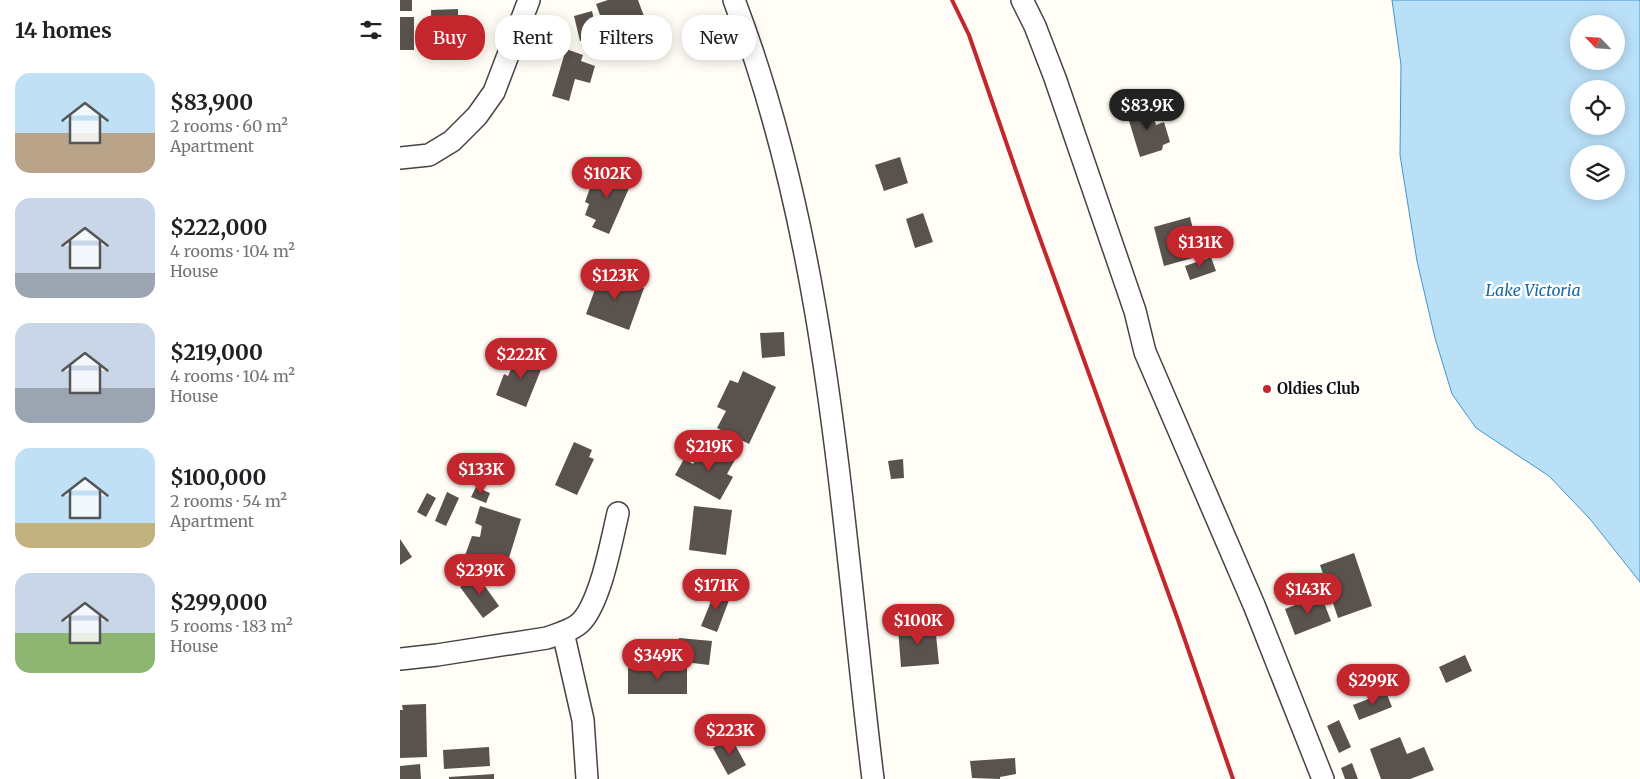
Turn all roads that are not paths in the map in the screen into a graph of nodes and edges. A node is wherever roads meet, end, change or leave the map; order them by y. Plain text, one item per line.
1 (529, 0) edge
2 (734, 0) edge
3 (1022, 0) edge
4 (400, 158) edge
5 (618, 514) dead end
6 (563, 632) junction
7 (400, 659) edge
8 (587, 779) edge
9 (873, 779) edge
10 (1323, 779) edge

1 - 4 street
2 - 9 street
3 - 10 street
5 - 6 street
6 - 7 street
6 - 8 street

